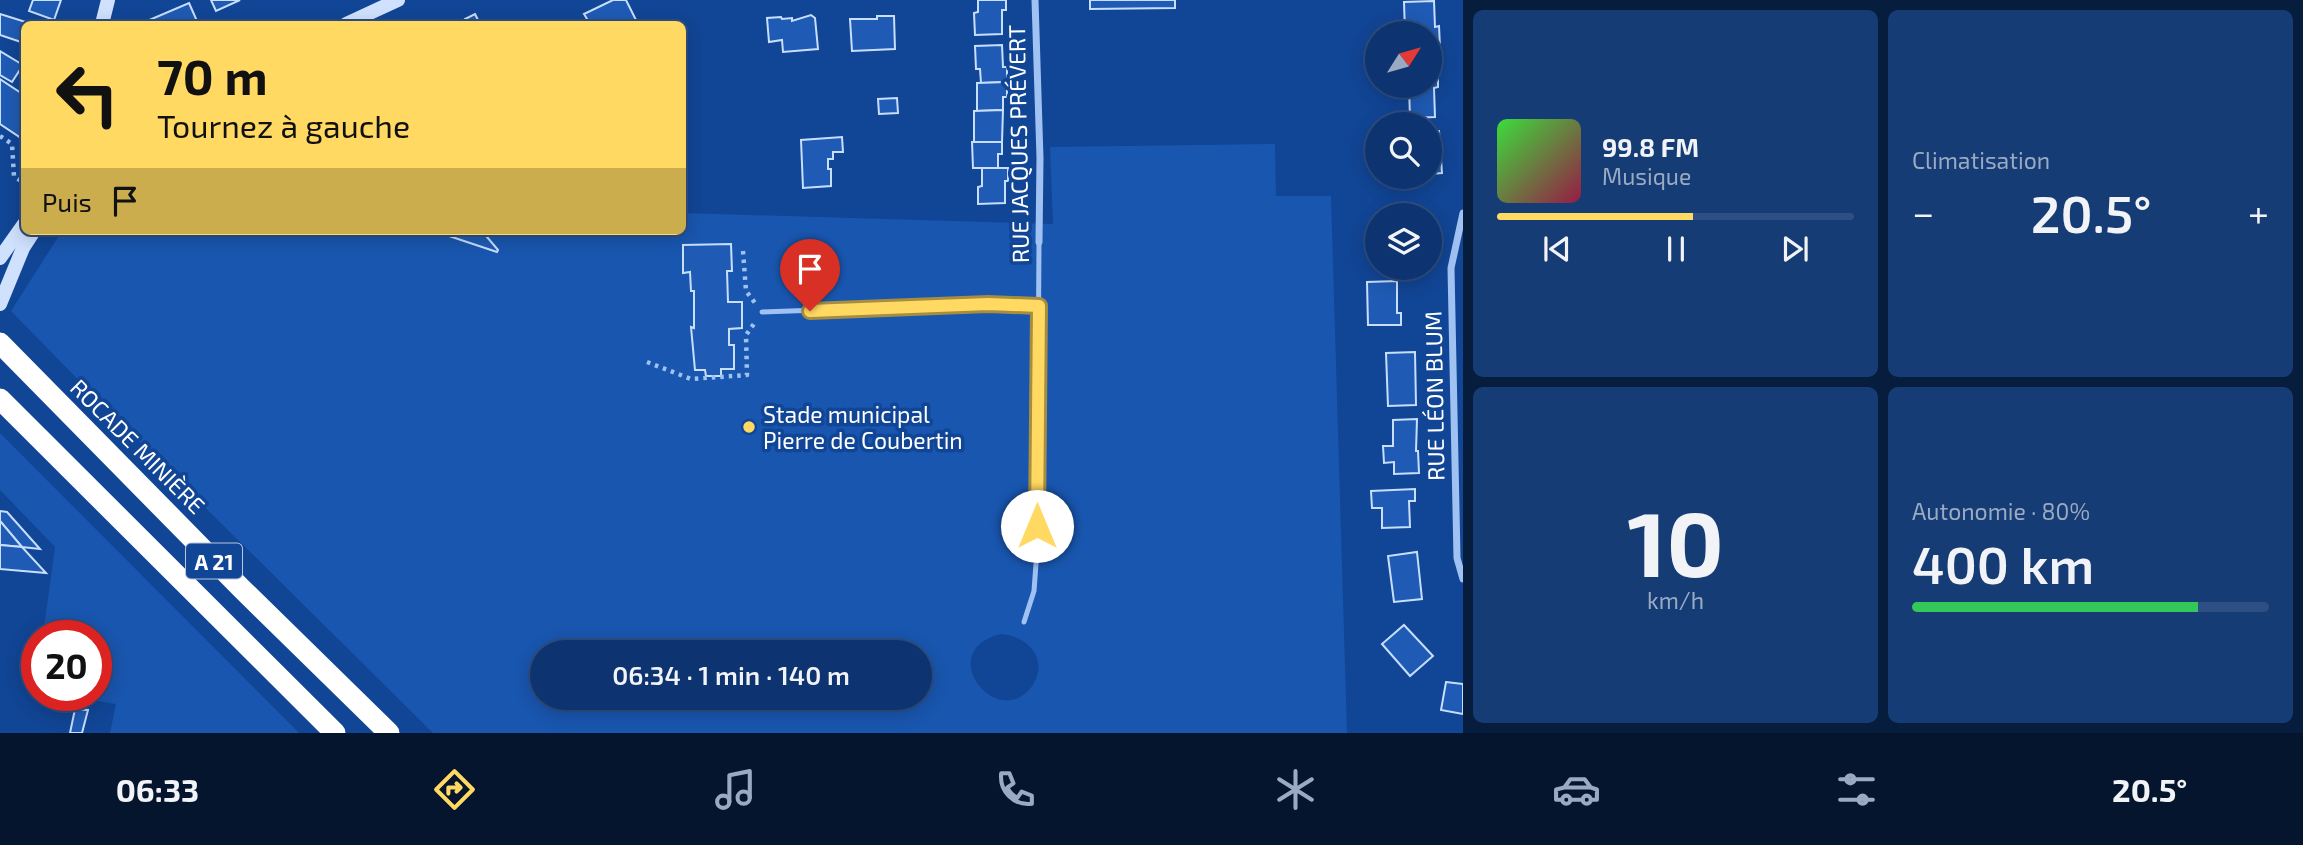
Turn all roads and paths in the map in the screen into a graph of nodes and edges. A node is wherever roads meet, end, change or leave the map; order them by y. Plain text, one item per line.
1 (108, 0) edge
2 (398, 0) edge
3 (1035, 0) edge
4 (104, 21) edge
5 (352, 21) edge
6 (0, 136) edge
7 (21, 181) edge
8 (1463, 213) edge
9 (21, 229) edge
10 (31, 235) edge
11 (1039, 242) joint
12 (743, 251) dead end
13 (0, 258) edge
14 (0, 304) edge
15 (1039, 306) junction
16 (762, 312) junction
17 (0, 343) edge
18 (647, 362) dead end
19 (1463, 381) edge
20 (1453, 383) junction
21 (6, 405) edge
22 (1463, 579) edge
23 (1024, 622) dead end
24 (335, 733) edge
25 (389, 733) edge

1 - 4 main road
2 - 5 main road
3 - 11 street, RUE JACQUES PRÉVERT
6 - 7 path
8 - 20 street, RUE LÉON BLUM
9 - 13 main road
10 - 14 main road
11 - 15 lane, RUE JACQUES PRÉVERT
12 - 16 path
15 - 16 lane
15 - 23 lane, RUE JACQUES PRÉVERT
16 - 18 path
17 - 25 highway, ROCADE MINIÈRE / A 21
19 - 20 street
20 - 22 street, RUE LÉON BLUM
21 - 24 highway, A 21

